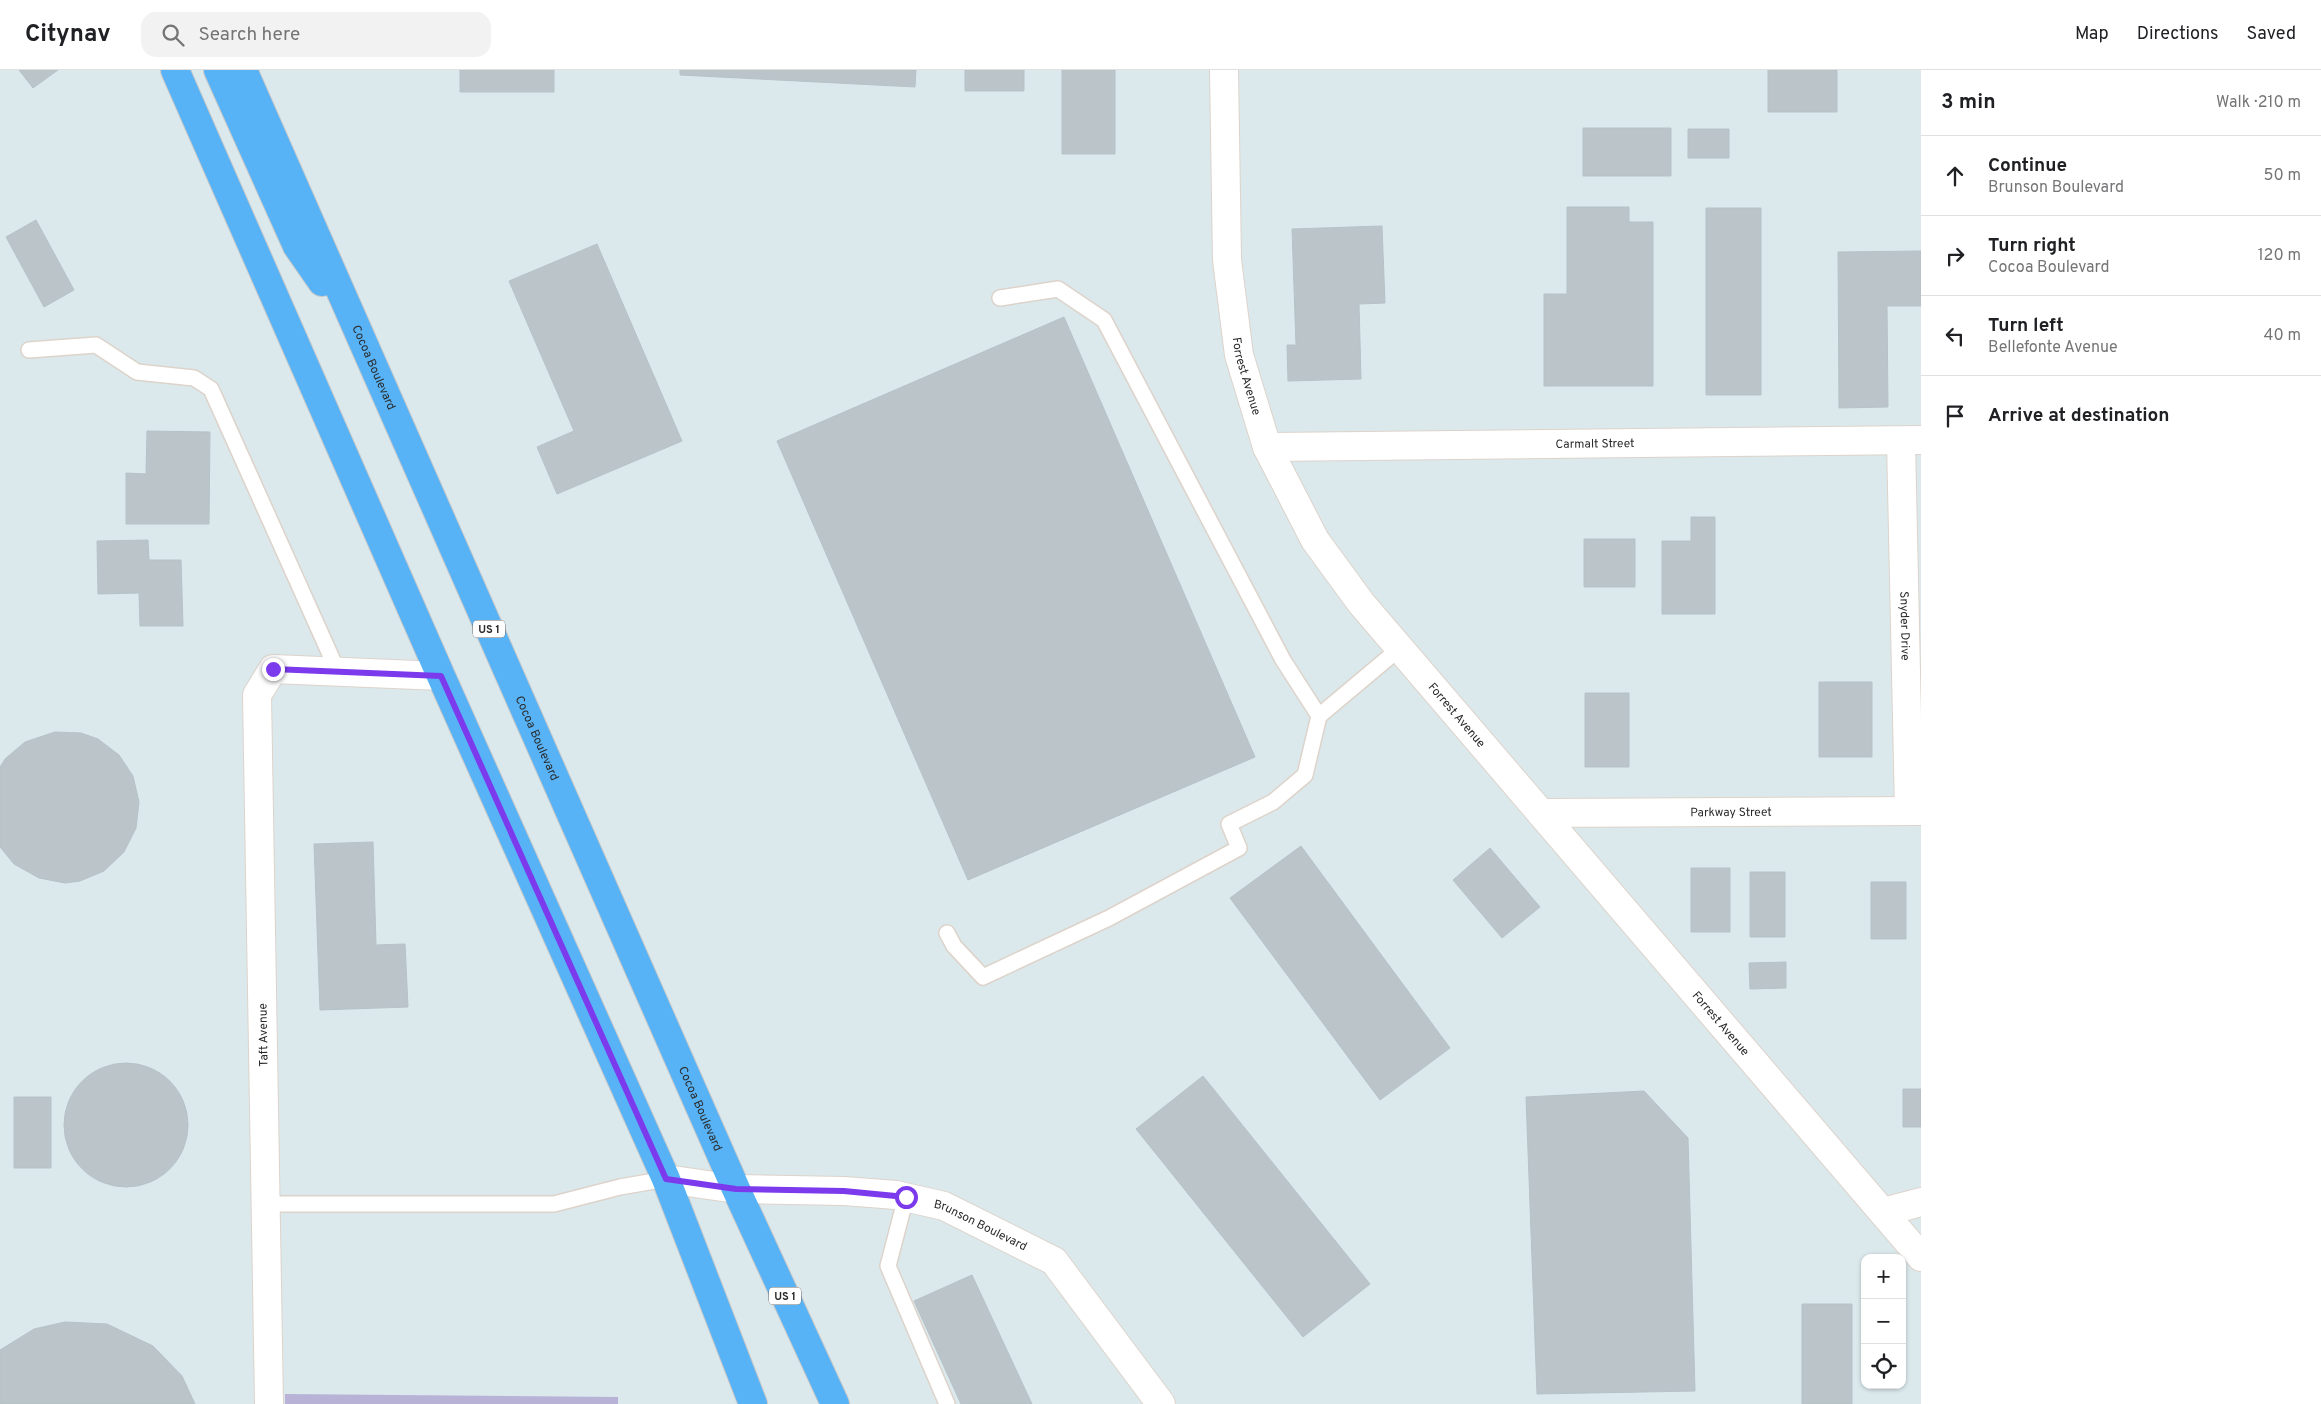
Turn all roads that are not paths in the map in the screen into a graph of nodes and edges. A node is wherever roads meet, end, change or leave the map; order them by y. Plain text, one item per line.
1 (175, 70) edge
2 (218, 70) edge
3 (243, 70) edge
4 (1224, 70) edge
5 (1000, 298) dead end
6 (360, 337) junction
7 (29, 350) dead end
8 (1911, 441) edge
9 (1267, 448) junction
10 (1400, 648) junction
11 (338, 672) junction
12 (441, 676) junction
13 (1319, 716) junction
14 (1915, 811) edge
15 (1541, 813) junction
16 (947, 933) dead end
17 (666, 1179) junction
18 (736, 1189) junction
19 (906, 1197) junction
20 (1921, 1202) edge
21 (266, 1204) junction
22 (1883, 1212) junction
23 (1921, 1257) edge
24 (269, 1404) edge
25 (753, 1404) edge
26 (834, 1404) edge
27 (947, 1404) edge
28 (1161, 1404) edge

1 - 12 main road
2 - 6 main road
3 - 6 main road, Cocoa Boulevard / US 1
4 - 9 street, Forrest Avenue
5 - 13 lane
6 - 18 main road, Cocoa Boulevard / US 1
7 - 11 lane
8 - 9 street, Carmalt Street
8 - 14 street, Snyder Drive
9 - 10 street, Forrest Avenue
10 - 13 lane
10 - 15 street, Forrest Avenue
11 - 12 street
11 - 21 street, Taft Avenue
12 - 17 main road
13 - 16 lane
14 - 15 street, Parkway Street
15 - 22 street, Forrest Avenue
17 - 18 street, Brunson Boulevard
17 - 21 lane
17 - 25 main road
18 - 19 street, Brunson Boulevard
18 - 26 main road, Cocoa Boulevard / US 1
19 - 27 lane
19 - 28 street, Brunson Boulevard
20 - 22 street
21 - 24 street, Taft Avenue
22 - 23 street, Forrest Avenue

